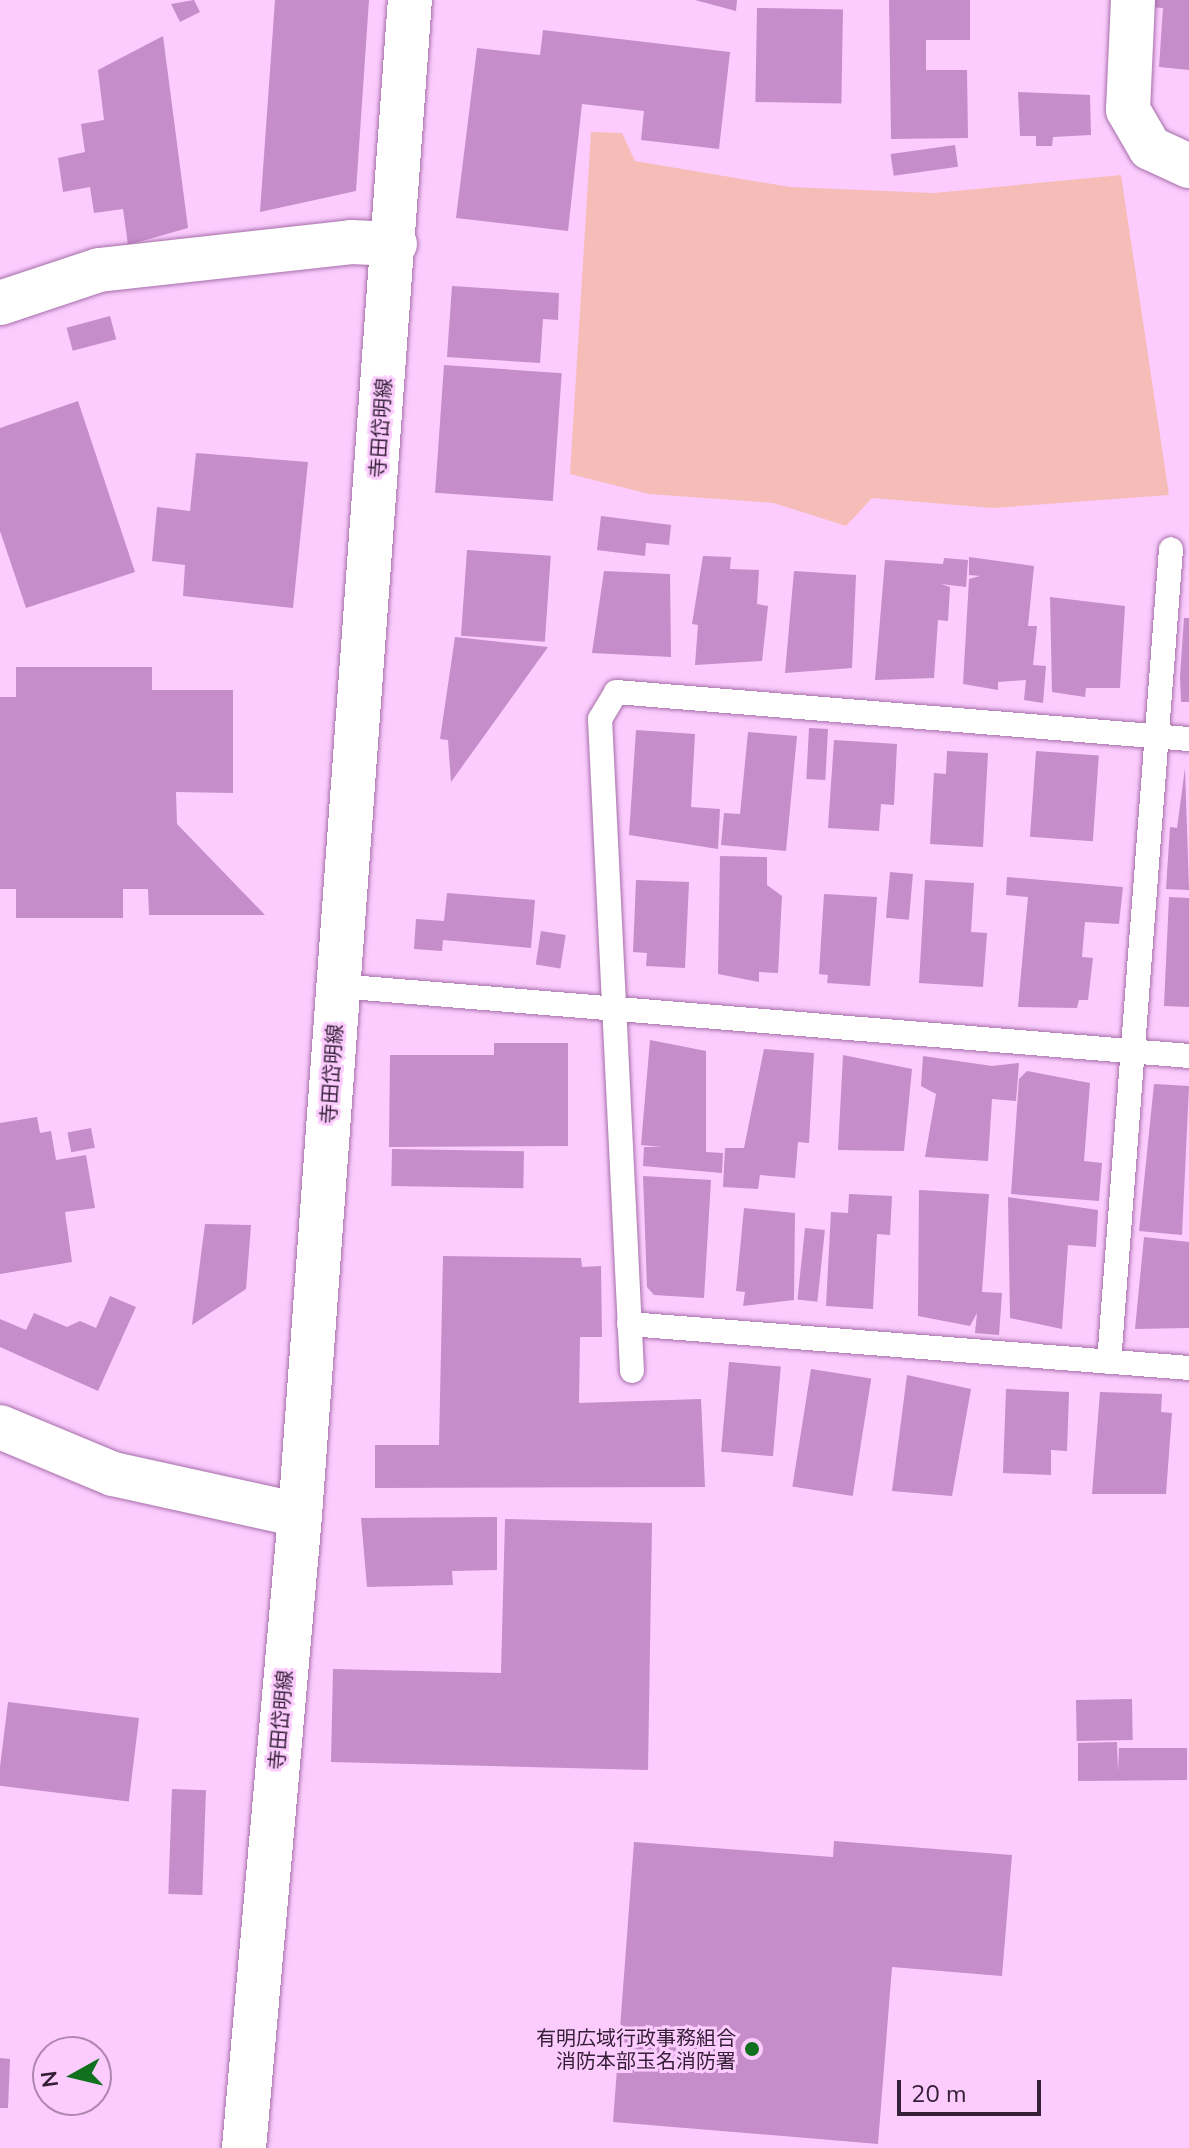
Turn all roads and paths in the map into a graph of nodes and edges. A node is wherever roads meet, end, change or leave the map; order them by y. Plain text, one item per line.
1 (410, 0) edge
2 (1133, 0) edge
3 (1189, 166) edge
4 (395, 244) junction
5 (0, 303) edge
6 (1171, 549) dead end
7 (1156, 737) junction
8 (1189, 739) edge
9 (338, 986) junction
10 (612, 1012) junction
11 (1130, 1052) junction
12 (1189, 1056) edge
13 (629, 1324) junction
14 (1109, 1362) junction
15 (1189, 1368) edge
16 (632, 1371) dead end
17 (0, 1427) edge
18 (300, 1515) junction
19 (244, 2148) edge

1 - 4 main road, 寺田岱明線
2 - 3 main road
4 - 5 main road
4 - 9 main road, 寺田岱明線
6 - 7 lane
7 - 8 lane
7 - 10 lane
7 - 11 lane
9 - 10 lane
9 - 18 main road, 寺田岱明線
10 - 11 lane
10 - 13 lane
11 - 12 lane
11 - 14 lane
13 - 14 lane
13 - 16 lane
14 - 15 lane
17 - 18 main road
18 - 19 main road, 寺田岱明線

